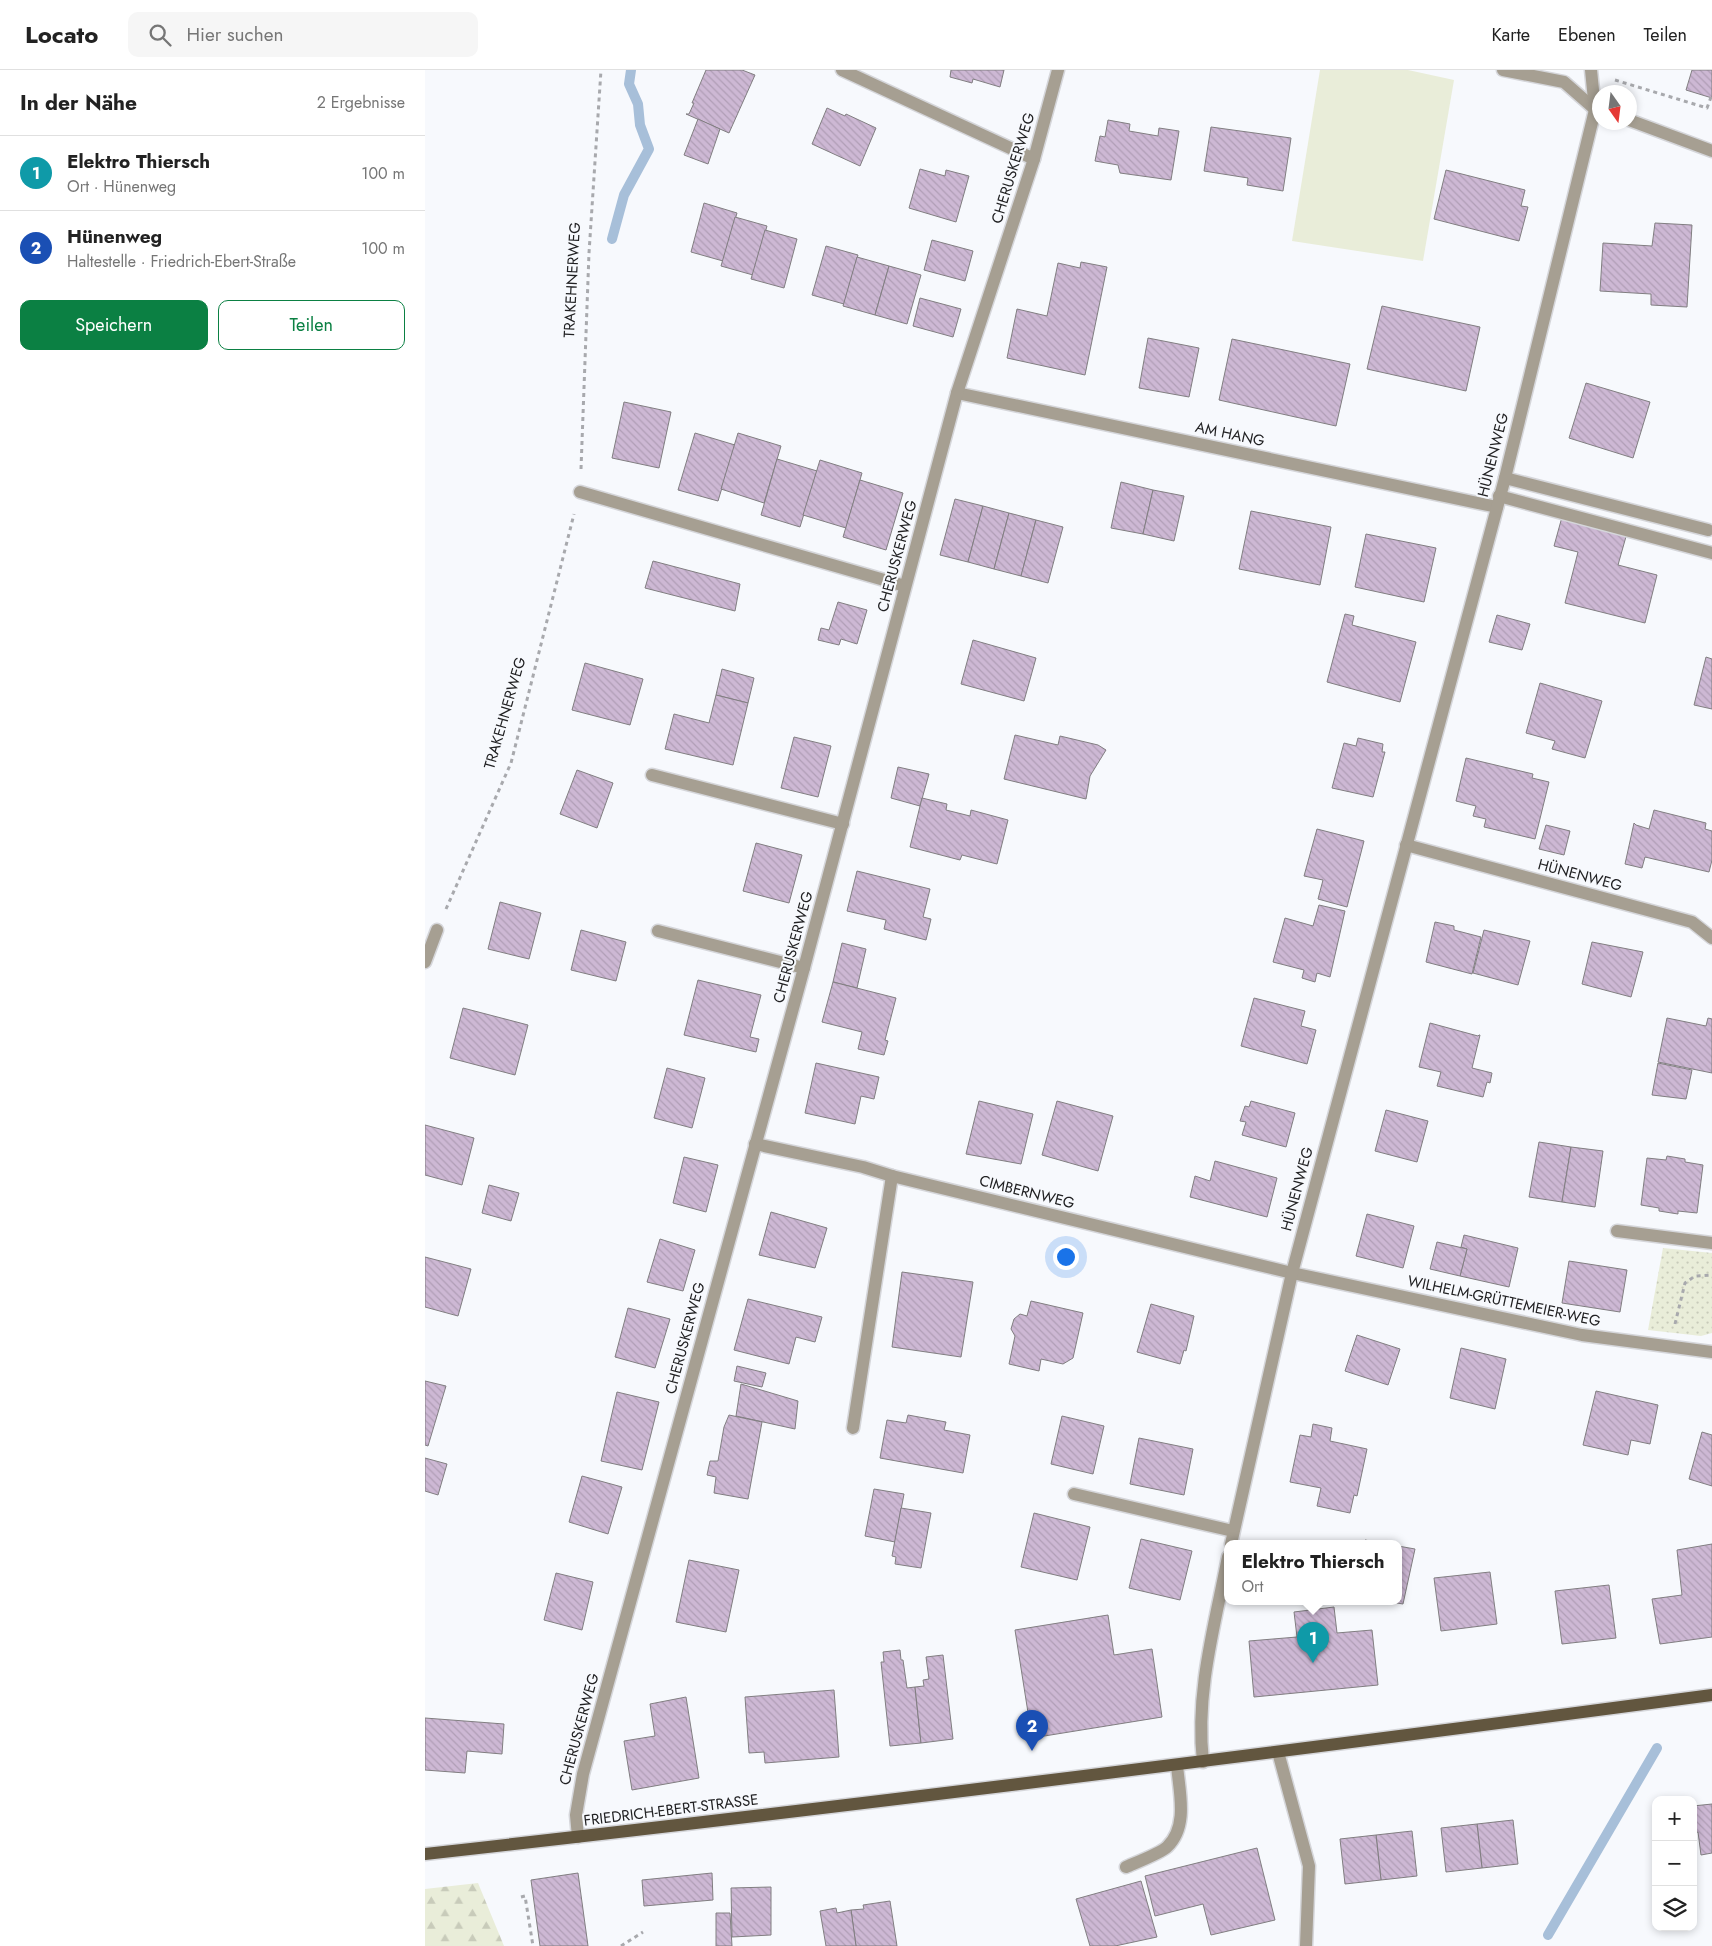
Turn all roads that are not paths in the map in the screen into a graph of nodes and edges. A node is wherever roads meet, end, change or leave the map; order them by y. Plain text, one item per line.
1 (842, 70) edge
2 (1058, 70) edge
3 (1503, 70) edge
4 (1591, 71) edge
5 (1593, 85) edge
6 (1592, 107) edge
7 (1637, 123) edge
8 (1592, 130) edge
9 (1712, 152) edge
10 (1034, 160) junction
11 (957, 393) junction
12 (1505, 478) junction
13 (580, 492) road end
14 (1498, 502) junction
15 (1708, 530) dead end
16 (1712, 552) edge
17 (905, 586) junction
18 (652, 775) dead end
19 (843, 824) junction
20 (1406, 845) junction
21 (437, 930) road end
22 (658, 931) dead end
23 (1712, 938) edge
24 (425, 962) edge
25 (804, 968) junction
26 (755, 1144) junction
27 (892, 1176) junction
28 (1617, 1231) dead end
29 (1712, 1243) edge
30 (1292, 1273) junction
31 (1712, 1352) edge
32 (853, 1428) dead end
33 (1074, 1494) dead end
34 (1233, 1531) junction
35 (1232, 1540) edge
36 (1224, 1578) edge
37 (1712, 1695) edge
38 (1278, 1752) junction
39 (1203, 1762) junction
40 (1177, 1765) junction
41 (578, 1837) junction
42 (425, 1854) edge
43 (1126, 1867) dead end
44 (1306, 1946) edge

1 - 10 street
2 - 10 street, CHERUSKERWEG
3 - 6 street
4 - 5 street, HÜNENWEG
7 - 9 street
8 - 12 street, HÜNENWEG
10 - 11 street, CHERUSKERWEG
11 - 14 street, AM HANG
11 - 17 street, CHERUSKERWEG
12 - 14 street, HÜNENWEG
12 - 15 street
13 - 17 street
14 - 16 street, AM HANG
14 - 20 street, HÜNENWEG
17 - 19 street, CHERUSKERWEG
18 - 19 street
19 - 25 street, CHERUSKERWEG
20 - 23 street, HÜNENWEG
20 - 30 street, HÜNENWEG
21 - 24 street
22 - 25 street
25 - 26 street, CHERUSKERWEG
26 - 27 street, CIMBERNWEG
26 - 41 street, CHERUSKERWEG
27 - 30 street, CIMBERNWEG
27 - 32 street
28 - 29 street
30 - 31 street, WILHELM-GRÜTTEMEIER-WEG
30 - 34 street, HÜNENWEG
33 - 34 street
34 - 35 street, HÜNENWEG
36 - 39 street
37 - 38 main road, FRIEDRICH-EBERT-STRASSE
38 - 39 main road, FRIEDRICH-EBERT-STRASSE
38 - 44 street
39 - 40 main road, FRIEDRICH-EBERT-STRASSE
40 - 41 main road, FRIEDRICH-EBERT-STRASSE
40 - 43 street
41 - 42 main road, FRIEDRICH-EBERT-STRASSE

